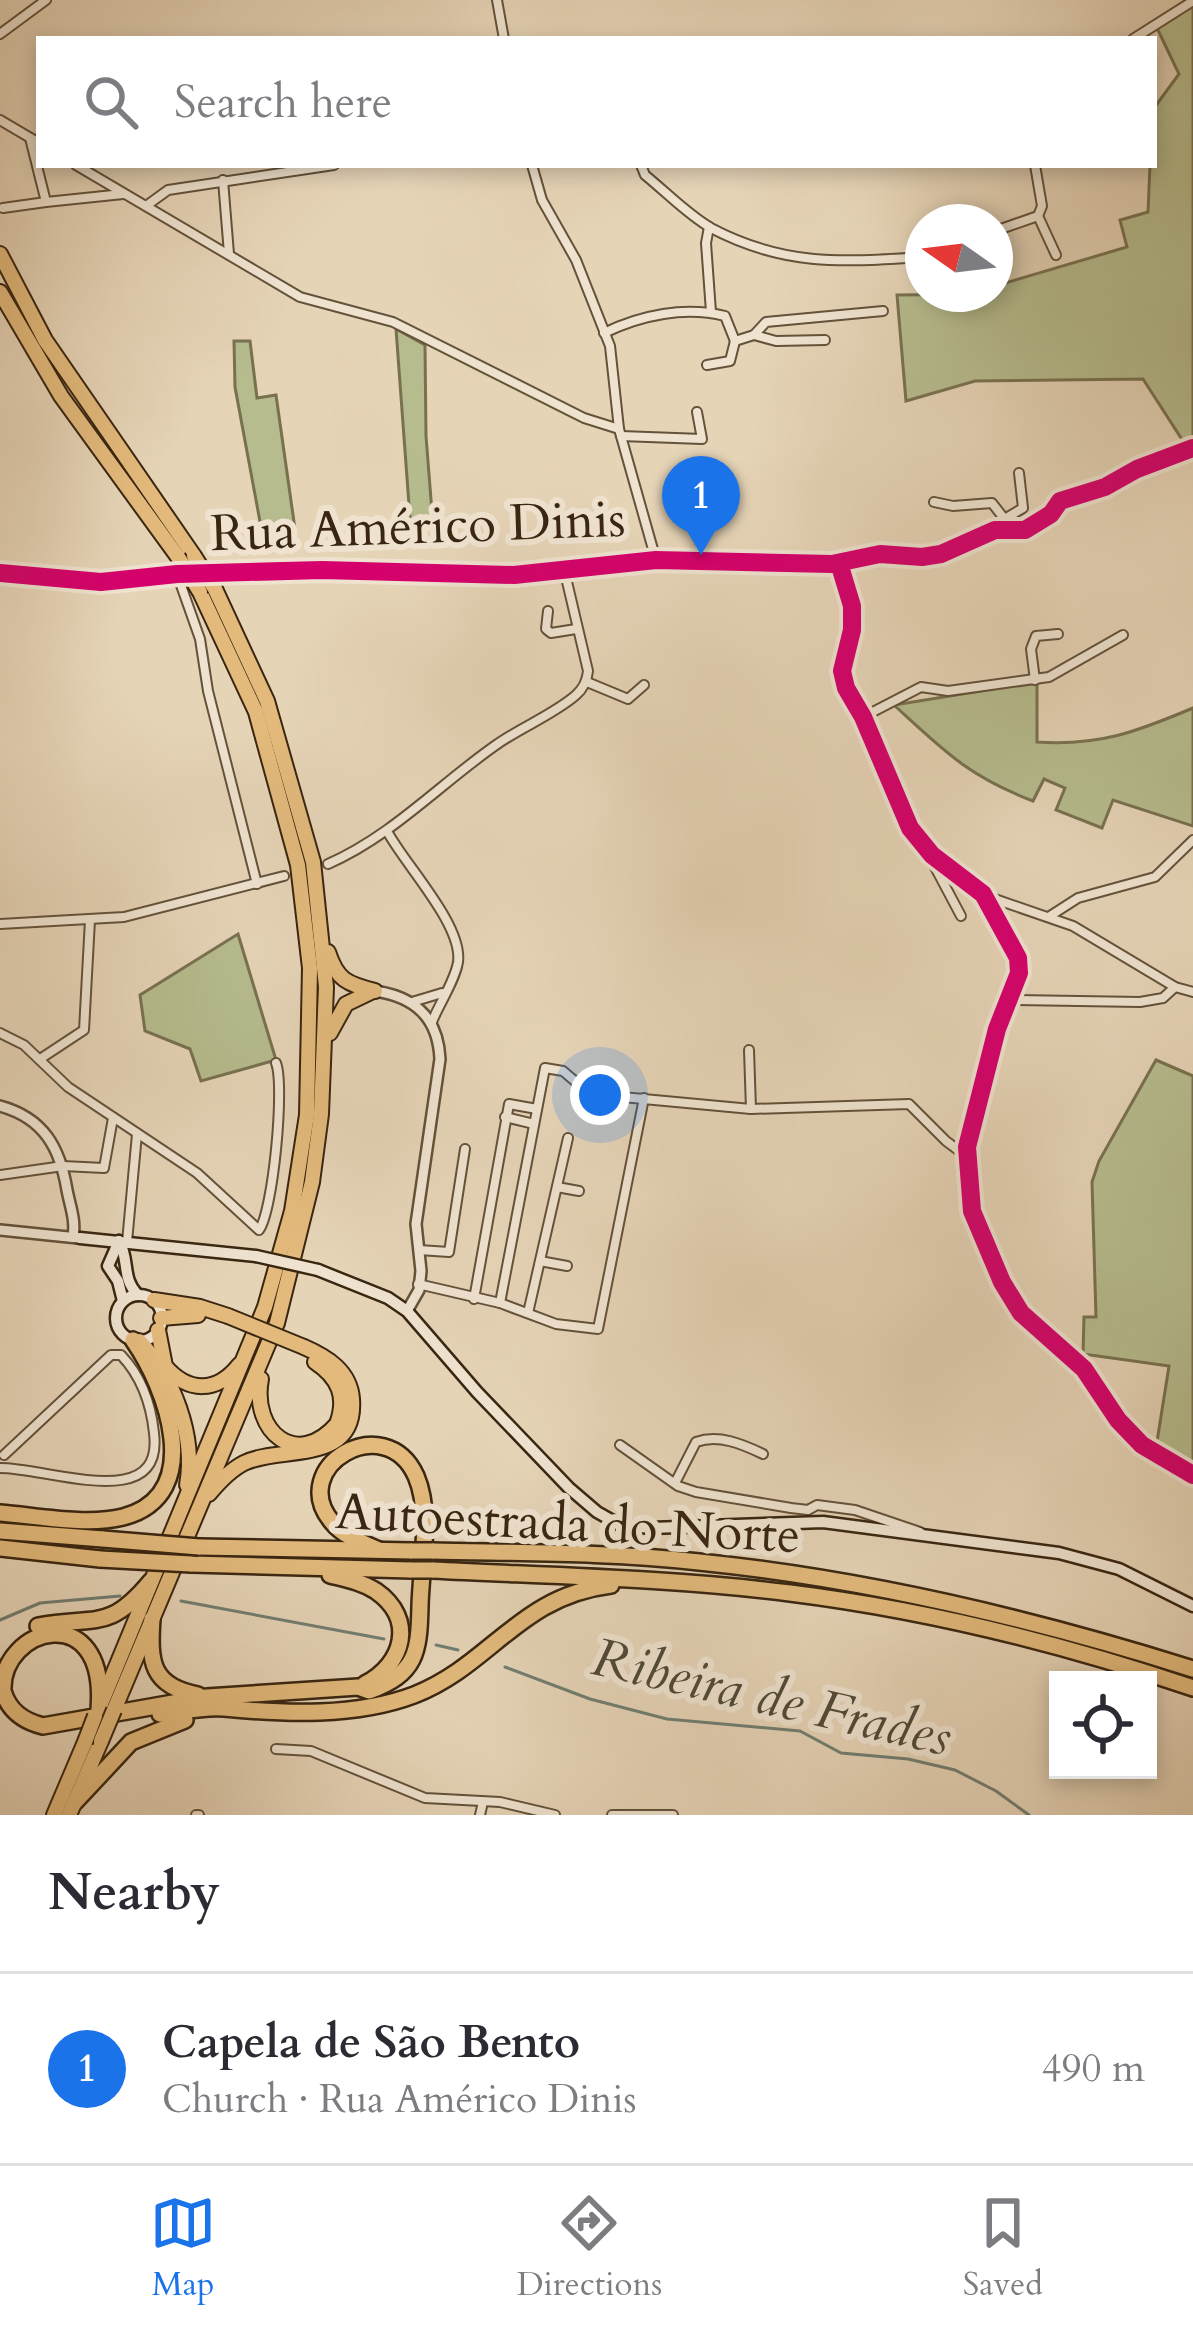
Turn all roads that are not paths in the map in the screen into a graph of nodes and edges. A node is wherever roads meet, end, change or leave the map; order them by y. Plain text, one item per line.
1 (46, 0) edge
2 (497, 0) edge
3 (1193, 1) edge
4 (0, 34) edge
5 (503, 36) edge
6 (1138, 36) edge
7 (0, 120) edge
8 (35, 141) edge
9 (40, 168) edge
10 (81, 168) edge
11 (312, 168) edge
12 (533, 168) edge
13 (642, 168) edge
14 (1036, 168) edge
15 (223, 180) junction
16 (124, 194) junction
17 (46, 202) junction
18 (146, 206) junction
19 (4, 208) dead end
20 (1038, 216) junction
21 (1013, 225) edge
22 (709, 227) junction
23 (0, 254) edge
24 (229, 255) junction
25 (1057, 255) dead end
26 (905, 258) edge
27 (0, 292) edge
28 (883, 311) dead end
29 (711, 312) junction
30 (604, 333) junction
31 (754, 335) junction
32 (825, 340) dead end
33 (735, 341) junction
34 (707, 365) dead end
35 (697, 412) dead end
36 (620, 432) junction
37 (1193, 448) edge
38 (1018, 473) dead end
39 (934, 502) dead end
40 (1002, 521) junction
41 (992, 531) junction
42 (186, 556) junction
43 (656, 560) junction
44 (839, 563) junction
45 (564, 569) junction
46 (0, 573) edge
47 (177, 574) junction
48 (207, 591) junction
49 (548, 611) dead end
50 (576, 628) junction
51 (1058, 634) dead end
52 (1123, 635) dead end
53 (1035, 680) junction
54 (587, 682) junction
55 (644, 686) dead end
56 (863, 717) junction
57 (387, 831) junction
58 (1193, 840) edge
59 (924, 848) junction
60 (328, 864) dead end
61 (284, 876) dead end
62 (257, 884) junction
63 (984, 895) junction
64 (961, 916) dead end
65 (1049, 916) junction
66 (90, 920) junction
67 (0, 924) edge
68 (322, 933) junction
69 (1175, 987) junction
70 (375, 991) junction
71 (443, 992) junction
72 (1193, 992) edge
73 (428, 998) junction
74 (1010, 1000) junction
75 (412, 1001) junction
76 (438, 1007) junction
77 (432, 1022) junction
78 (0, 1033) edge
79 (326, 1043) junction
80 (749, 1049) dead end
81 (40, 1059) junction
82 (276, 1064) dead end
83 (644, 1098) junction
84 (0, 1106) edge
85 (537, 1108) junction
86 (751, 1109) junction
87 (113, 1118) junction
88 (505, 1118) junction
89 (535, 1124) junction
90 (137, 1134) junction
91 (568, 1138) dead end
92 (465, 1149) dead end
93 (967, 1156) junction
94 (62, 1163) junction
95 (0, 1175) edge
96 (556, 1187) junction
97 (579, 1191) dead end
98 (71, 1215) junction
99 (0, 1230) edge
100 (51, 1235) junction
101 (78, 1238) junction
102 (123, 1242) junction
103 (152, 1244) junction
104 (419, 1250) junction
105 (540, 1261) junction
106 (126, 1264) junction
107 (109, 1266) junction
108 (567, 1266) dead end
109 (418, 1285) junction
110 (146, 1298) junction
111 (475, 1299) junction
112 (123, 1301) junction
113 (500, 1303) junction
114 (402, 1307) junction
115 (528, 1313) junction
116 (227, 1319) junction
117 (160, 1324) junction
118 (136, 1340) junction
119 (259, 1348) junction
120 (302, 1351) junction
121 (620, 1445) dead end
122 (763, 1454) dead end
123 (4, 1455) dead end
124 (0, 1468) edge
125 (1193, 1475) edge
126 (675, 1483) junction
127 (199, 1508) junction
128 (0, 1509) edge
129 (180, 1513) junction
130 (808, 1515) junction
131 (0, 1531) edge
132 (0, 1548) edge
133 (379, 1550) junction
134 (298, 1567) junction
135 (650, 1580) junction
136 (151, 1581) junction
137 (1193, 1606) edge
138 (152, 1619) junction
139 (0, 1654) edge
140 (1193, 1669) edge
141 (358, 1687) junction
142 (1193, 1688) edge
143 (206, 1697) junction
144 (0, 1704) edge
145 (102, 1712) junction
146 (243, 1712) junction
147 (276, 1749) dead end
148 (70, 1802) edge
149 (483, 1802) junction
150 (54, 1815) edge
151 (480, 1815) edge
152 (555, 1815) edge
153 (611, 1815) edge
154 (673, 1815) edge

1 - 4 street
2 - 5 street
3 - 6 street
7 - 8 street
9 - 17 street
10 - 16 street
11 - 15 street
12 - 30 street
13 - 22 street
14 - 20 street
15 - 18 street
15 - 24 street
16 - 17 street
16 - 18 street
17 - 19 street
18 - 24 street
20 - 21 street
20 - 25 street
22 - 26 street
22 - 29 street
23 - 42 highway
24 - 36 street
27 - 42 highway
28 - 31 street
29 - 30 street
29 - 33 street
30 - 36 street
31 - 32 street
31 - 33 street
33 - 34 street
35 - 36 street
36 - 43 street
37 - 41 street
38 - 40 street
39 - 40 street
40 - 41 street
41 - 44 street, Rua Américo Dinis
42 - 48 highway, bridge
43 - 44 street, Rua Américo Dinis
43 - 45 street, Rua Américo Dinis
44 - 56 street
45 - 47 street, Rua Américo Dinis
45 - 50 street
46 - 47 street, Rua Américo Dinis
47 - 62 street
48 - 68 highway
48 - 119 highway
49 - 50 street
50 - 54 street
51 - 53 street
52 - 53 street
53 - 56 street
54 - 55 street
54 - 57 street
56 - 59 street
57 - 60 street
57 - 71 street
58 - 65 street
59 - 63 street
59 - 64 street
61 - 62 street
62 - 66 street
63 - 65 street
63 - 74 street
65 - 69 street
66 - 67 street
66 - 81 street
68 - 70 highway
68 - 79 highway
69 - 72 street
69 - 74 street
70 - 75 street
70 - 79 highway
71 - 73 street
71 - 76 street
73 - 75 street
73 - 76 street
74 - 93 street
75 - 77 street
76 - 77 street
77 - 104 street
78 - 81 street
79 - 119 highway
80 - 86 street
81 - 87 street
82 - 90 street
83 - 85 street
83 - 86 street
83 - 115 street
84 - 94 street
85 - 88 street
85 - 89 street
86 - 93 street
87 - 90 street
87 - 94 street
88 - 89 street
88 - 111 street
89 - 113 street
90 - 102 street
91 - 96 street
92 - 104 street
93 - 125 street
94 - 95 street
94 - 98 street
96 - 97 street
96 - 105 street
98 - 100 street
98 - 101 street
98 - 101 street
99 - 100 street
100 - 101 street
101 - 102 main road
101 - 107 main road
102 - 103 main road
102 - 106 main road
102 - 107 main road
103 - 106 main road
103 - 114 main road, bridge
104 - 109 street
105 - 108 street
105 - 115 street
106 - 110 main road
107 - 112 main road
109 - 111 street
109 - 114 street
110 - 112 main road
110 - 116 highway
110 - 117 main road
111 - 113 street
112 - 118 main road
113 - 115 street
114 - 130 main road
116 - 117 highway
116 - 120 highway, bridge
117 - 118 main road
117 - 119 highway
118 - 128 highway
118 - 129 highway
119 - 120 highway
119 - 127 highway
119 - 129 highway
120 - 127 highway
121 - 126 street
122 - 126 street
123 - 124 street
126 - 130 street
127 - 138 highway
129 - 136 highway
130 - 137 main road
131 - 133 highway, Autoestrada do Norte, bridge
132 - 134 highway, Autoestrada do Norte, bridge
133 - 140 highway, Autoestrada do Norte, bridge
133 - 141 highway
134 - 135 highway, Autoestrada do Norte, bridge
134 - 141 highway
135 - 142 highway, Autoestrada do Norte
135 - 146 highway
136 - 139 highway
136 - 145 highway
138 - 143 highway
138 - 145 highway
141 - 143 highway
143 - 145 highway
144 - 146 highway
145 - 148 highway, bridge
146 - 148 highway
147 - 149 street
148 - 150 highway
149 - 151 street
149 - 152 street
153 - 154 street

